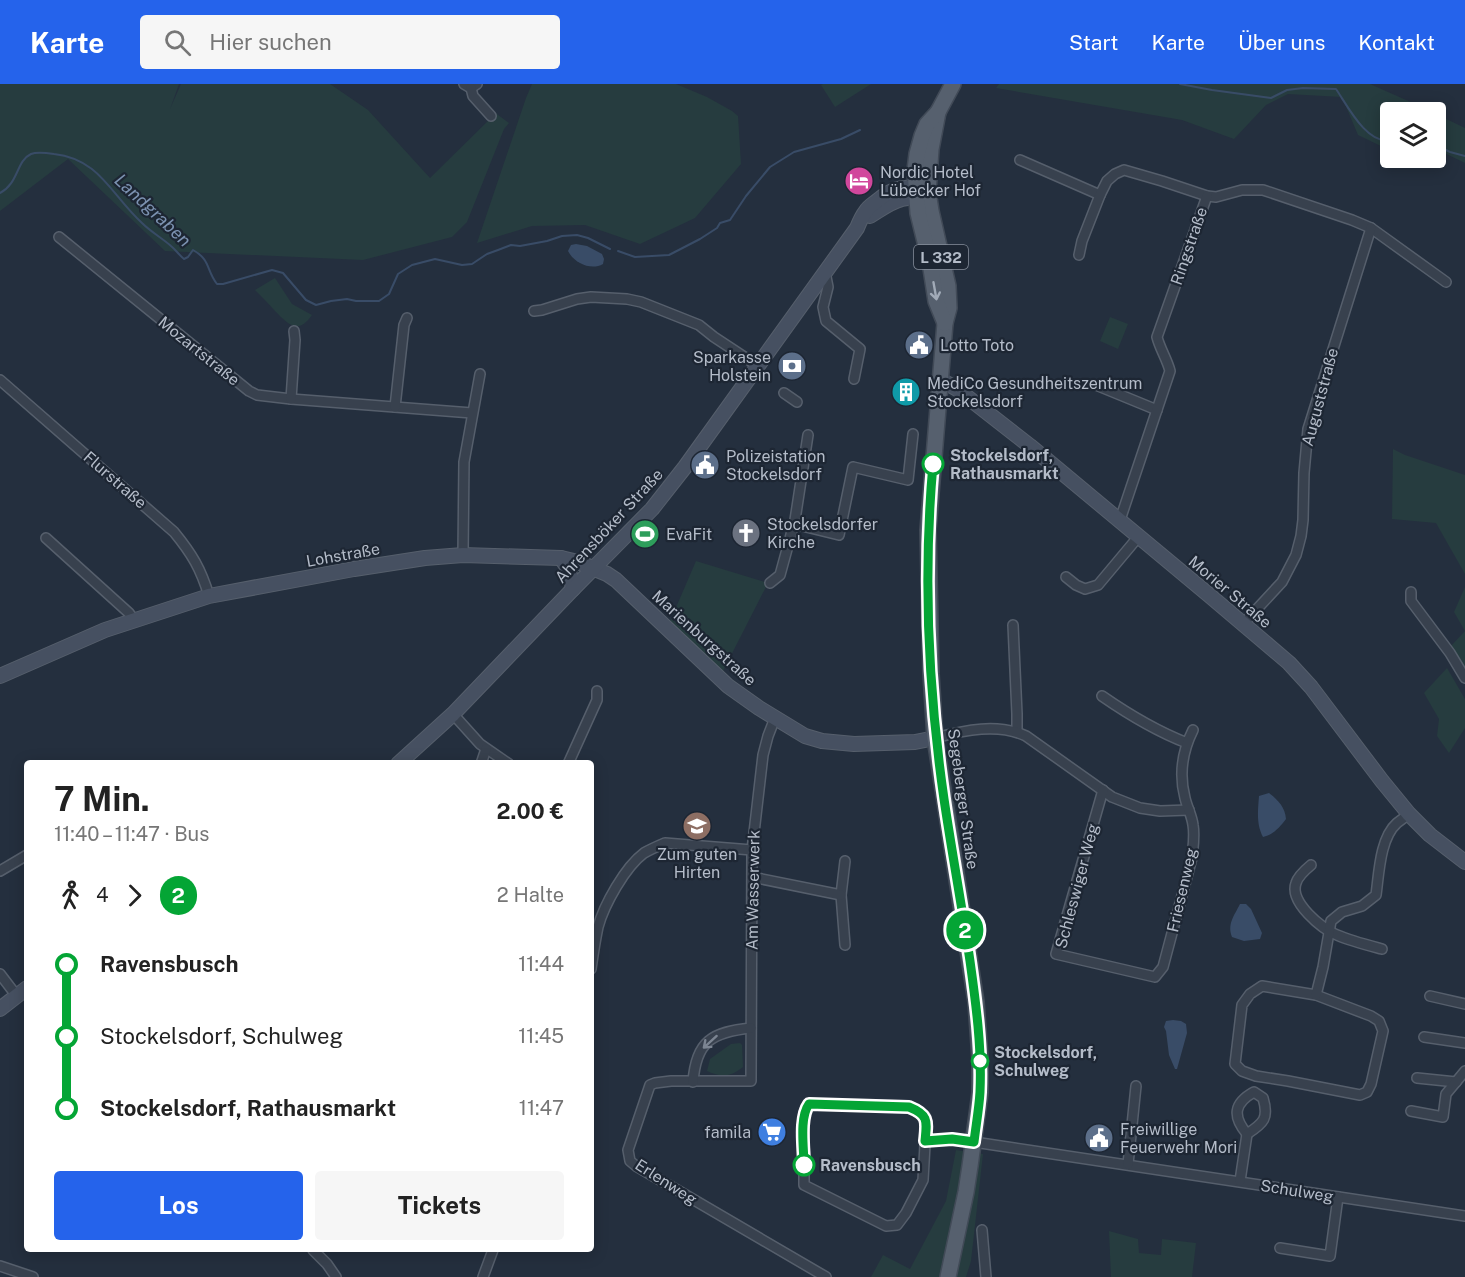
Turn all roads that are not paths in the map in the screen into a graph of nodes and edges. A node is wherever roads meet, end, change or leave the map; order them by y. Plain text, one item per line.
1 (953, 84) edge
2 (470, 85) edge
3 (491, 116) dead end
4 (1020, 160) dead end
5 (920, 193) junction
6 (1100, 195) junction
7 (1207, 196) junction
8 (1371, 228) junction
9 (59, 237) dead end
10 (1079, 255) dead end
11 (825, 272) junction
12 (1446, 282) dead end
13 (534, 311) dead end
14 (407, 318) dead end
15 (294, 331) dead end
16 (758, 366) junction
17 (480, 374) dead end
18 (854, 379) dead end
19 (0, 380) edge
20 (941, 380) junction
21 (1096, 386) dead end
22 (784, 393) dead end
23 (291, 399) junction
24 (797, 402) dead end
25 (395, 407) junction
26 (1157, 410) junction
27 (472, 413) junction
28 (913, 434) dead end
29 (808, 435) dead end
30 (1120, 520) junction
31 (794, 524) junction
32 (1139, 536) junction
33 (46, 538) dead end
34 (463, 555) junction
35 (561, 558) junction
36 (594, 569) junction
37 (1066, 577) dead end
38 (770, 583) dead end
39 (573, 589) junction
40 (1411, 592) dead end
41 (209, 596) junction
42 (134, 620) junction
43 (1243, 624) junction
44 (1013, 625) dead end
45 (0, 676) edge
46 (1465, 678) edge
47 (597, 691) dead end
48 (1101, 696) dead end
49 (453, 714) junction
50 (775, 718) junction
51 (1193, 730) dead end
52 (1017, 732) junction
53 (935, 738) junction
54 (1186, 743) junction
55 (486, 749) junction
56 (402, 760) edge
57 (482, 760) edge
58 (503, 760) edge
59 (570, 760) edge
60 (1103, 790) junction
61 (1189, 810) junction
62 (1409, 814) junction
63 (752, 850) junction
64 (24, 857) edge
65 (845, 861) dead end
66 (1465, 862) edge
67 (1311, 865) dead end
68 (0, 871) edge
69 (752, 877) junction
70 (841, 895) junction
71 (1329, 930) junction
72 (845, 945) dead end
73 (1382, 949) dead end
74 (594, 951) edge
75 (0, 974) edge
76 (1155, 977) joint
77 (22, 992) edge
78 (1316, 995) junction
79 (1430, 996) dead end
80 (1465, 1004) edge
81 (0, 1009) edge
82 (752, 1028) junction
83 (1424, 1037) dead end
84 (1465, 1043) edge
85 (1465, 1071) edge
86 (1256, 1076) junction
87 (1417, 1078) dead end
88 (751, 1081) joint
89 (693, 1082) junction
90 (1456, 1082) junction
91 (1136, 1086) dead end
92 (1254, 1092) junction
93 (1411, 1111) dead end
94 (1247, 1134) junction
95 (925, 1141) junction
96 (974, 1142) junction
97 (1128, 1164) junction
98 (1240, 1181) junction
99 (1338, 1197) junction
100 (1465, 1216) edge
101 (982, 1230) dead end
102 (1280, 1248) dead end
103 (315, 1252) edge
104 (492, 1252) edge
105 (0, 1266) edge
106 (33, 1277) edge
107 (336, 1277) edge
108 (483, 1277) edge
109 (826, 1277) edge
110 (948, 1277) edge
111 (986, 1277) edge

1 - 5 main road, Segeberger Straße / L 332
2 - 3 street
4 - 6 street
5 - 11 main road, Ahrensböker Straße
5 - 20 main road, Segeberger Straße / L 332
6 - 7 street
6 - 10 street
7 - 8 street, Ringstraße
7 - 26 street, Ringstraße
8 - 12 street, Ringstraße
8 - 43 street, Auguststraße
9 - 23 street, Mozartstraße
11 - 16 main road, Ahrensböker Straße
11 - 18 street
13 - 16 street
14 - 25 street
15 - 23 street
16 - 36 main road, Ahrensböker Straße
17 - 27 street
19 - 41 street, Flurstraße
20 - 30 main road, Morier Straße
20 - 53 main road, Segeberger Straße / L 332
21 - 26 street
22 - 24 street
23 - 25 street, Mozartstraße
25 - 27 street, Mozartstraße
26 - 30 street, Ringstraße
27 - 34 street
28 - 31 street
29 - 31 street
30 - 32 main road, Morier Straße
31 - 38 street
32 - 37 street
32 - 43 main road, Morier Straße
33 - 42 street
34 - 35 main road, Lohstraße
34 - 41 main road, Lohstraße
35 - 36 main road, Lohstraße
35 - 39 main road
36 - 39 main road, Ahrensböker Straße
36 - 50 main road, Marienburgstraße
39 - 49 main road, Ahrensböker Straße
40 - 46 street
41 - 42 main road, Lohstraße
42 - 45 main road, Lohstraße
43 - 62 main road, Morier Straße
44 - 52 street
47 - 59 street
48 - 54 street
49 - 55 street
49 - 56 main road, Ahrensböker Straße
50 - 53 main road, Marienburgstraße
50 - 63 street, Am Wasserwerk
51 - 54 street, Friesenweg
52 - 53 street
52 - 60 street
53 - 96 main road, Segeberger Straße / L 332
54 - 61 street, Friesenweg
55 - 57 street
55 - 58 street
60 - 61 street
60 - 76 street, Schleswiger Weg
61 - 76 street, Friesenweg
62 - 66 main road, Morier Straße
62 - 71 street
63 - 69 street, Am Wasserwerk
63 - 74 street
64 - 68 street
65 - 70 street
67 - 71 street
69 - 70 street
69 - 82 street, Am Wasserwerk
70 - 72 street
71 - 73 street
71 - 78 street
75 - 77 street
77 - 81 main road
78 - 86 street
78 - 86 street
79 - 80 street
82 - 88 street, Am Wasserwerk
82 -> 89 street
83 - 84 street
85 - 90 street
86 - 92 street
87 - 90 street
88 - 89 street, Erlenweg
89 - 109 street, Erlenweg
90 - 93 street
91 - 97 street
92 - 94 street
92 - 94 street
94 - 98 street
95 - 95 street
95 - 96 street
96 - 97 street, Schulweg
96 - 110 main road, Segeberger Straße / L 332
97 - 98 street, Schulweg
98 - 99 street, Schulweg
99 - 100 street, Schulweg
99 - 102 street
101 - 111 street
103 - 107 street
104 - 108 street
105 - 106 street

